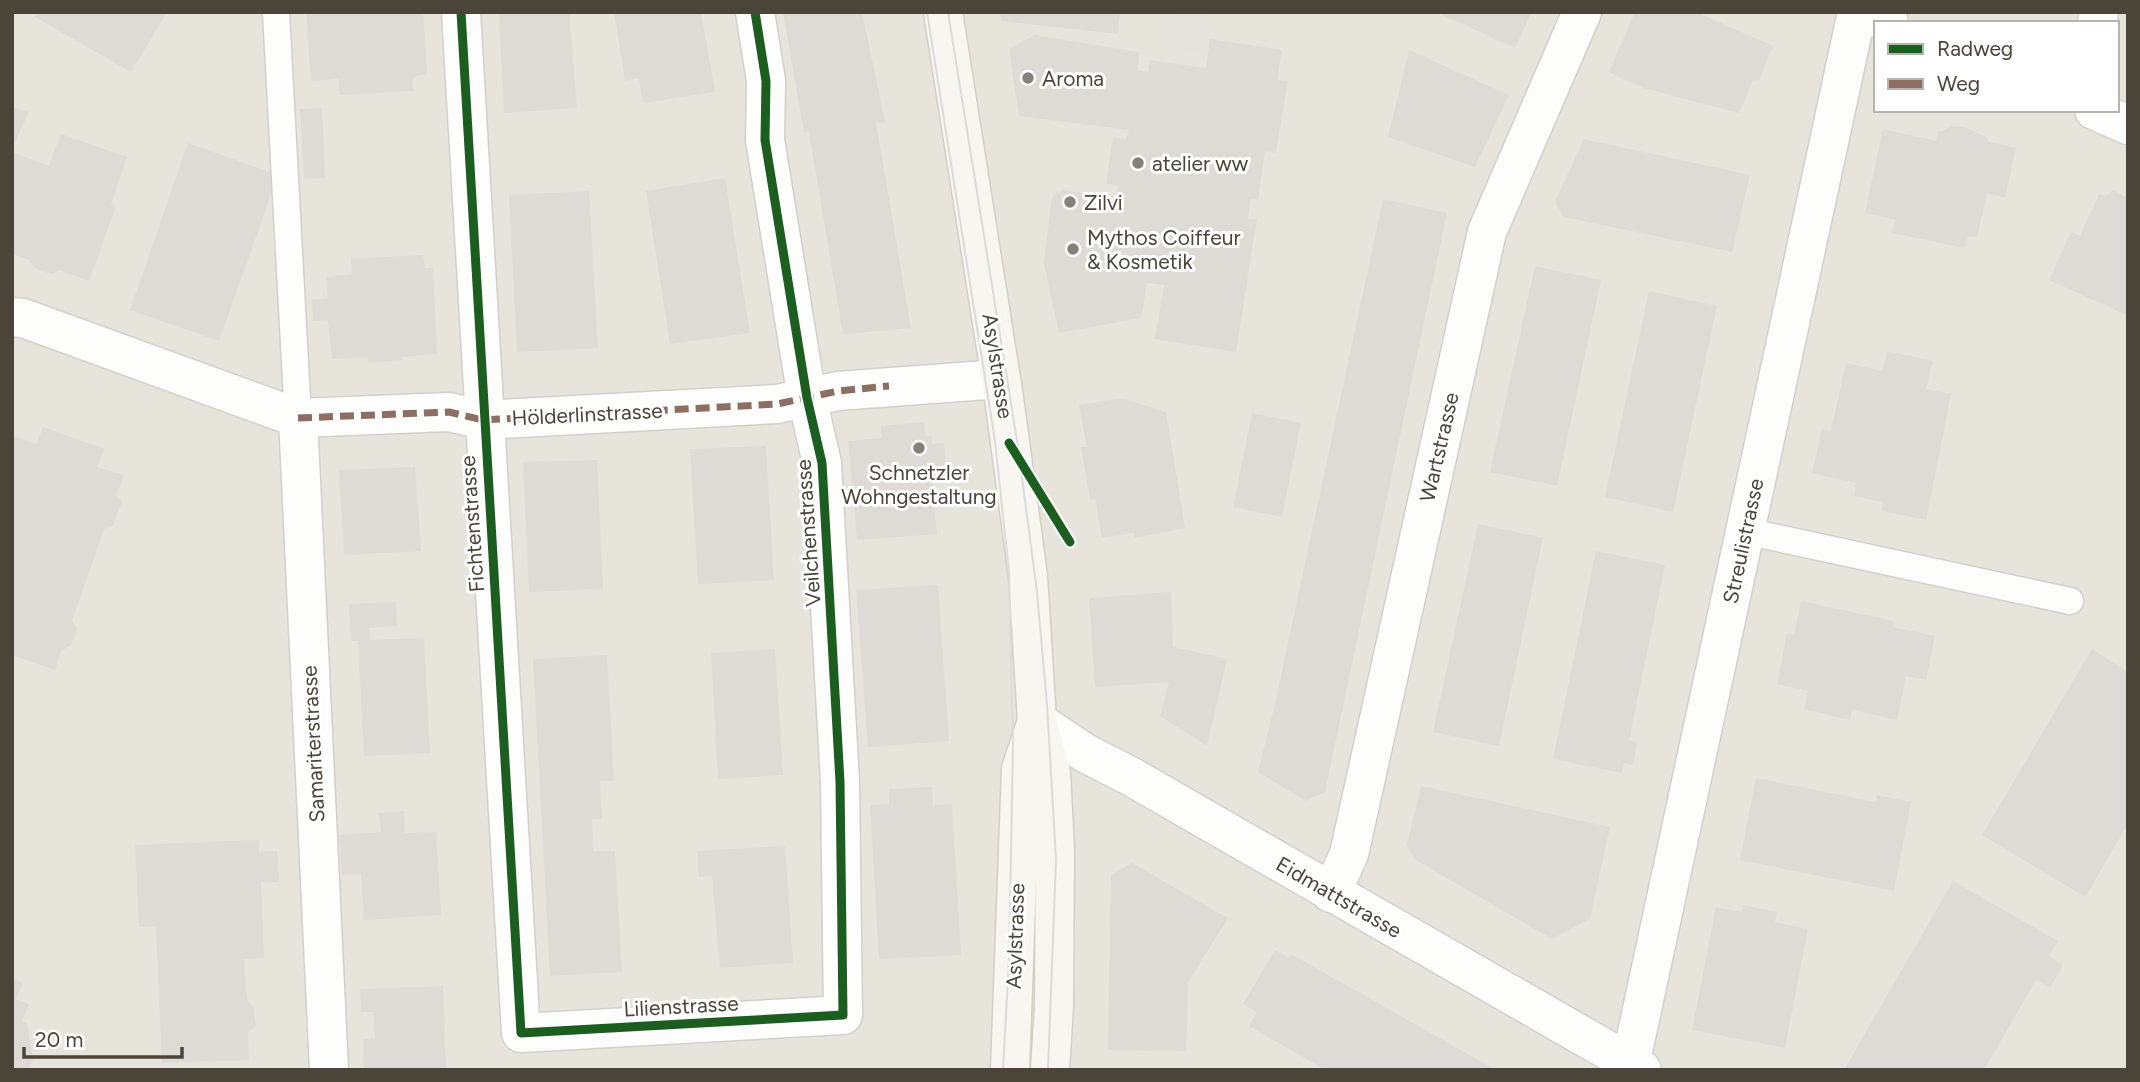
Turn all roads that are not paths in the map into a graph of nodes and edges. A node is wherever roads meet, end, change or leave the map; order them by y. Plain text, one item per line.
1 (276, 12) edge
2 (461, 12) edge
3 (755, 12) edge
4 (943, 12) edge
5 (1582, 12) edge
6 (1857, 12) edge
7 (1864, 12) edge
8 (1884, 21) edge
9 (2099, 112) edge
10 (2128, 125) edge
11 (18, 317) edge
12 (1000, 379) junction
13 (807, 398) junction
14 (298, 418) junction
15 (483, 420) junction
16 (1745, 531) junction
17 (2070, 601) dead end
18 (1037, 722) junction
19 (1331, 893) junction
20 (843, 1015) joint
21 (521, 1033) joint
22 (1634, 1068) edge
23 (329, 1070) edge
24 (1010, 1070) edge
25 (1050, 1070) edge

1 - 14 lane
2 - 15 street, Fichtenstrasse
3 - 13 street, Veilchenstrasse
4 - 12 main road, Asylstrasse
5 - 19 street, Wartstrasse
6 - 16 street, Streulistrasse
7 - 8 street
9 - 10 street
11 - 14 street, Hölderlinstrasse
12 - 13 street, Hölderlinstrasse
12 - 18 main road, Asylstrasse
13 - 15 street, Hölderlinstrasse
13 - 20 street, Veilchenstrasse
14 - 15 street, Hölderlinstrasse
14 - 23 street, Samariterstrasse
15 - 21 street, Fichtenstrasse
16 - 17 lane
16 - 22 street, Streulistrasse
18 - 19 street, Eidmattstrasse
18 - 24 main road, Asylstrasse
18 - 25 main road, Asylstrasse
19 - 22 street, Eidmattstrasse
20 - 21 street, Lilienstrasse

